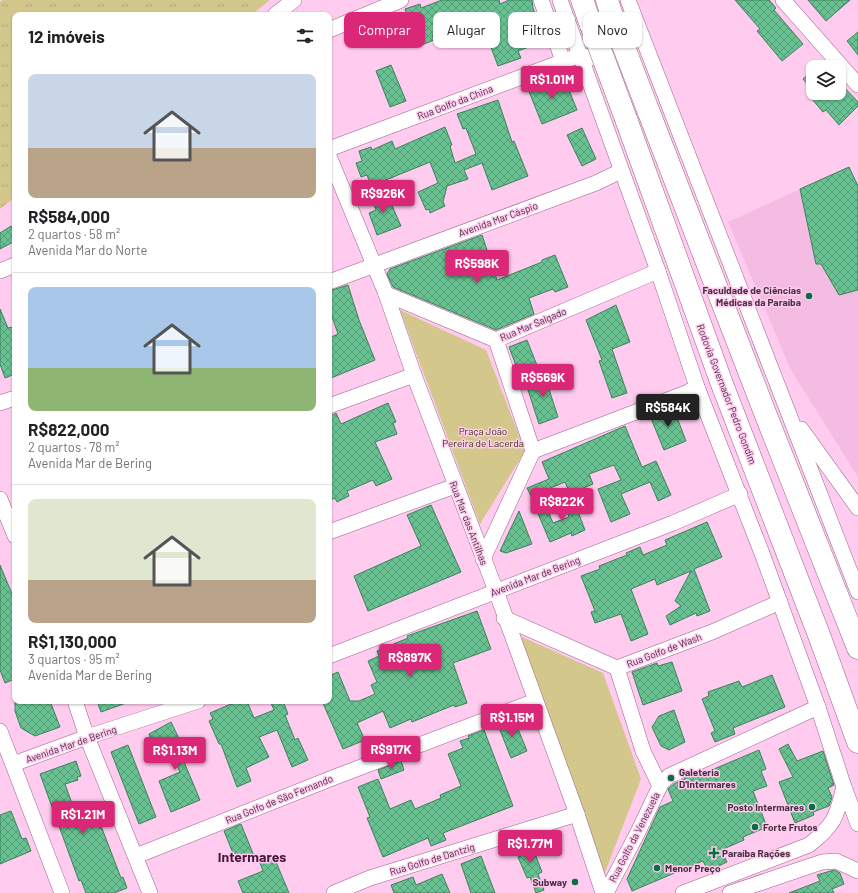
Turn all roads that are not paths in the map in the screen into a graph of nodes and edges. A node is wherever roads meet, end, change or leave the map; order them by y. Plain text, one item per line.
1 (401, 0) edge
2 (541, 0) edge
3 (560, 0) edge
4 (582, 0) edge
5 (628, 0) edge
6 (783, 0) edge
7 (609, 8) edge
8 (633, 12) edge
9 (332, 29) edge
10 (642, 37) edge
11 (623, 48) edge
12 (580, 55) junction
13 (563, 61) junction
14 (657, 78) junction
15 (858, 86) edge
16 (600, 115) junction
17 (332, 148) edge
18 (332, 163) edge
19 (621, 171) junction
20 (375, 265) junction
21 (12, 266) edge
22 (0, 271) edge
23 (658, 271) junction
24 (332, 281) edge
25 (386, 294) junction
26 (496, 340) junction
27 (414, 375) junction
28 (697, 387) junction
29 (12, 399) edge
30 (0, 403) edge
31 (332, 405) edge
32 (788, 410) junction
33 (533, 451) junction
34 (455, 486) junction
35 (740, 494) junction
36 (0, 499) edge
37 (858, 508) edge
38 (12, 526) edge
39 (332, 531) edge
40 (483, 559) junction
41 (496, 591) junction
42 (858, 592) edge
43 (780, 602) junction
44 (504, 618) junction
45 (858, 648) edge
46 (332, 655) edge
47 (617, 668) junction
48 (535, 702) junction
49 (76, 704) edge
50 (189, 704) edge
51 (818, 707) junction
52 (87, 737) junction
53 (1, 739) edge
54 (858, 742) edge
55 (13, 764) junction
56 (659, 785) junction
57 (844, 786) junction
58 (577, 814) junction
59 (858, 824) edge
60 (136, 856) junction
61 (748, 868) junction
62 (858, 871) edge
63 (754, 884) junction
64 (62, 893) edge
65 (150, 893) edge
66 (334, 893) edge
67 (604, 893) edge
68 (683, 893) edge
69 (730, 893) edge

1 - 9 street
2 - 13 street
3 - 12 street
4 - 54 highway, Rodovia Governador Pedro Gondim, bridge
5 - 8 street
6 - 15 street
7 - 45 highway, bridge
10 - 14 street
11 - 12 street
12 - 13 street, Rua Golfo da China
12 - 16 street
13 - 17 street, Rua Golfo da China
14 - 16 street
14 - 32 street
16 - 19 street
18 - 20 street, Rua Mar das Antilhas
19 - 20 street, Avenida Mar Cáspio
19 - 23 street
20 - 24 street, Avenida Mar Cáspio
20 - 25 street, Rua Mar das Antilhas
21 - 22 street
23 - 26 street, Rua Mar Salgado
23 - 28 street
25 - 26 street, Rua Mar Salgado
25 - 27 street, Rua Mar das Antilhas
26 - 33 street
27 - 31 street
27 - 34 street, Rua Mar das Antilhas
28 - 33 street
28 - 35 street
29 - 30 street
32 - 37 street
32 - 42 street
33 - 40 street
34 - 39 street
34 - 40 street, Rua Mar das Antilhas
35 - 41 street, Avenida Mar de Bering
35 - 43 street
36 - 38 street
40 - 41 street, Rua Mar das Antilhas
41 - 44 street, Rua Mar das Antilhas
41 - 46 street, Avenida Mar de Bering
43 - 47 street, Rua Golfo de Wash
43 - 51 street
44 - 47 street, Rua Golfo de Wash
44 - 48 street, Rua Mar das Antilhas
47 - 56 street, Rua Golfo da Venezuela
48 - 58 street, Rua Mar das Antilhas
48 - 60 street, Rua Golfo de São Fernando
49 - 52 street
50 - 52 street, Avenida Mar de Bering
51 - 56 street
51 - 57 street
52 - 55 street, Avenida Mar de Bering
52 - 60 street
53 - 55 street
55 - 64 street
56 - 67 street, Rua Golfo da Venezuela
57 - 59 street
57 - 61 street
58 - 66 street, Rua Golfo de Dantzig
58 - 67 street, Rua Mar das Antilhas
60 - 65 street
61 - 63 street
61 - 68 street
62 - 63 street
63 - 69 street

